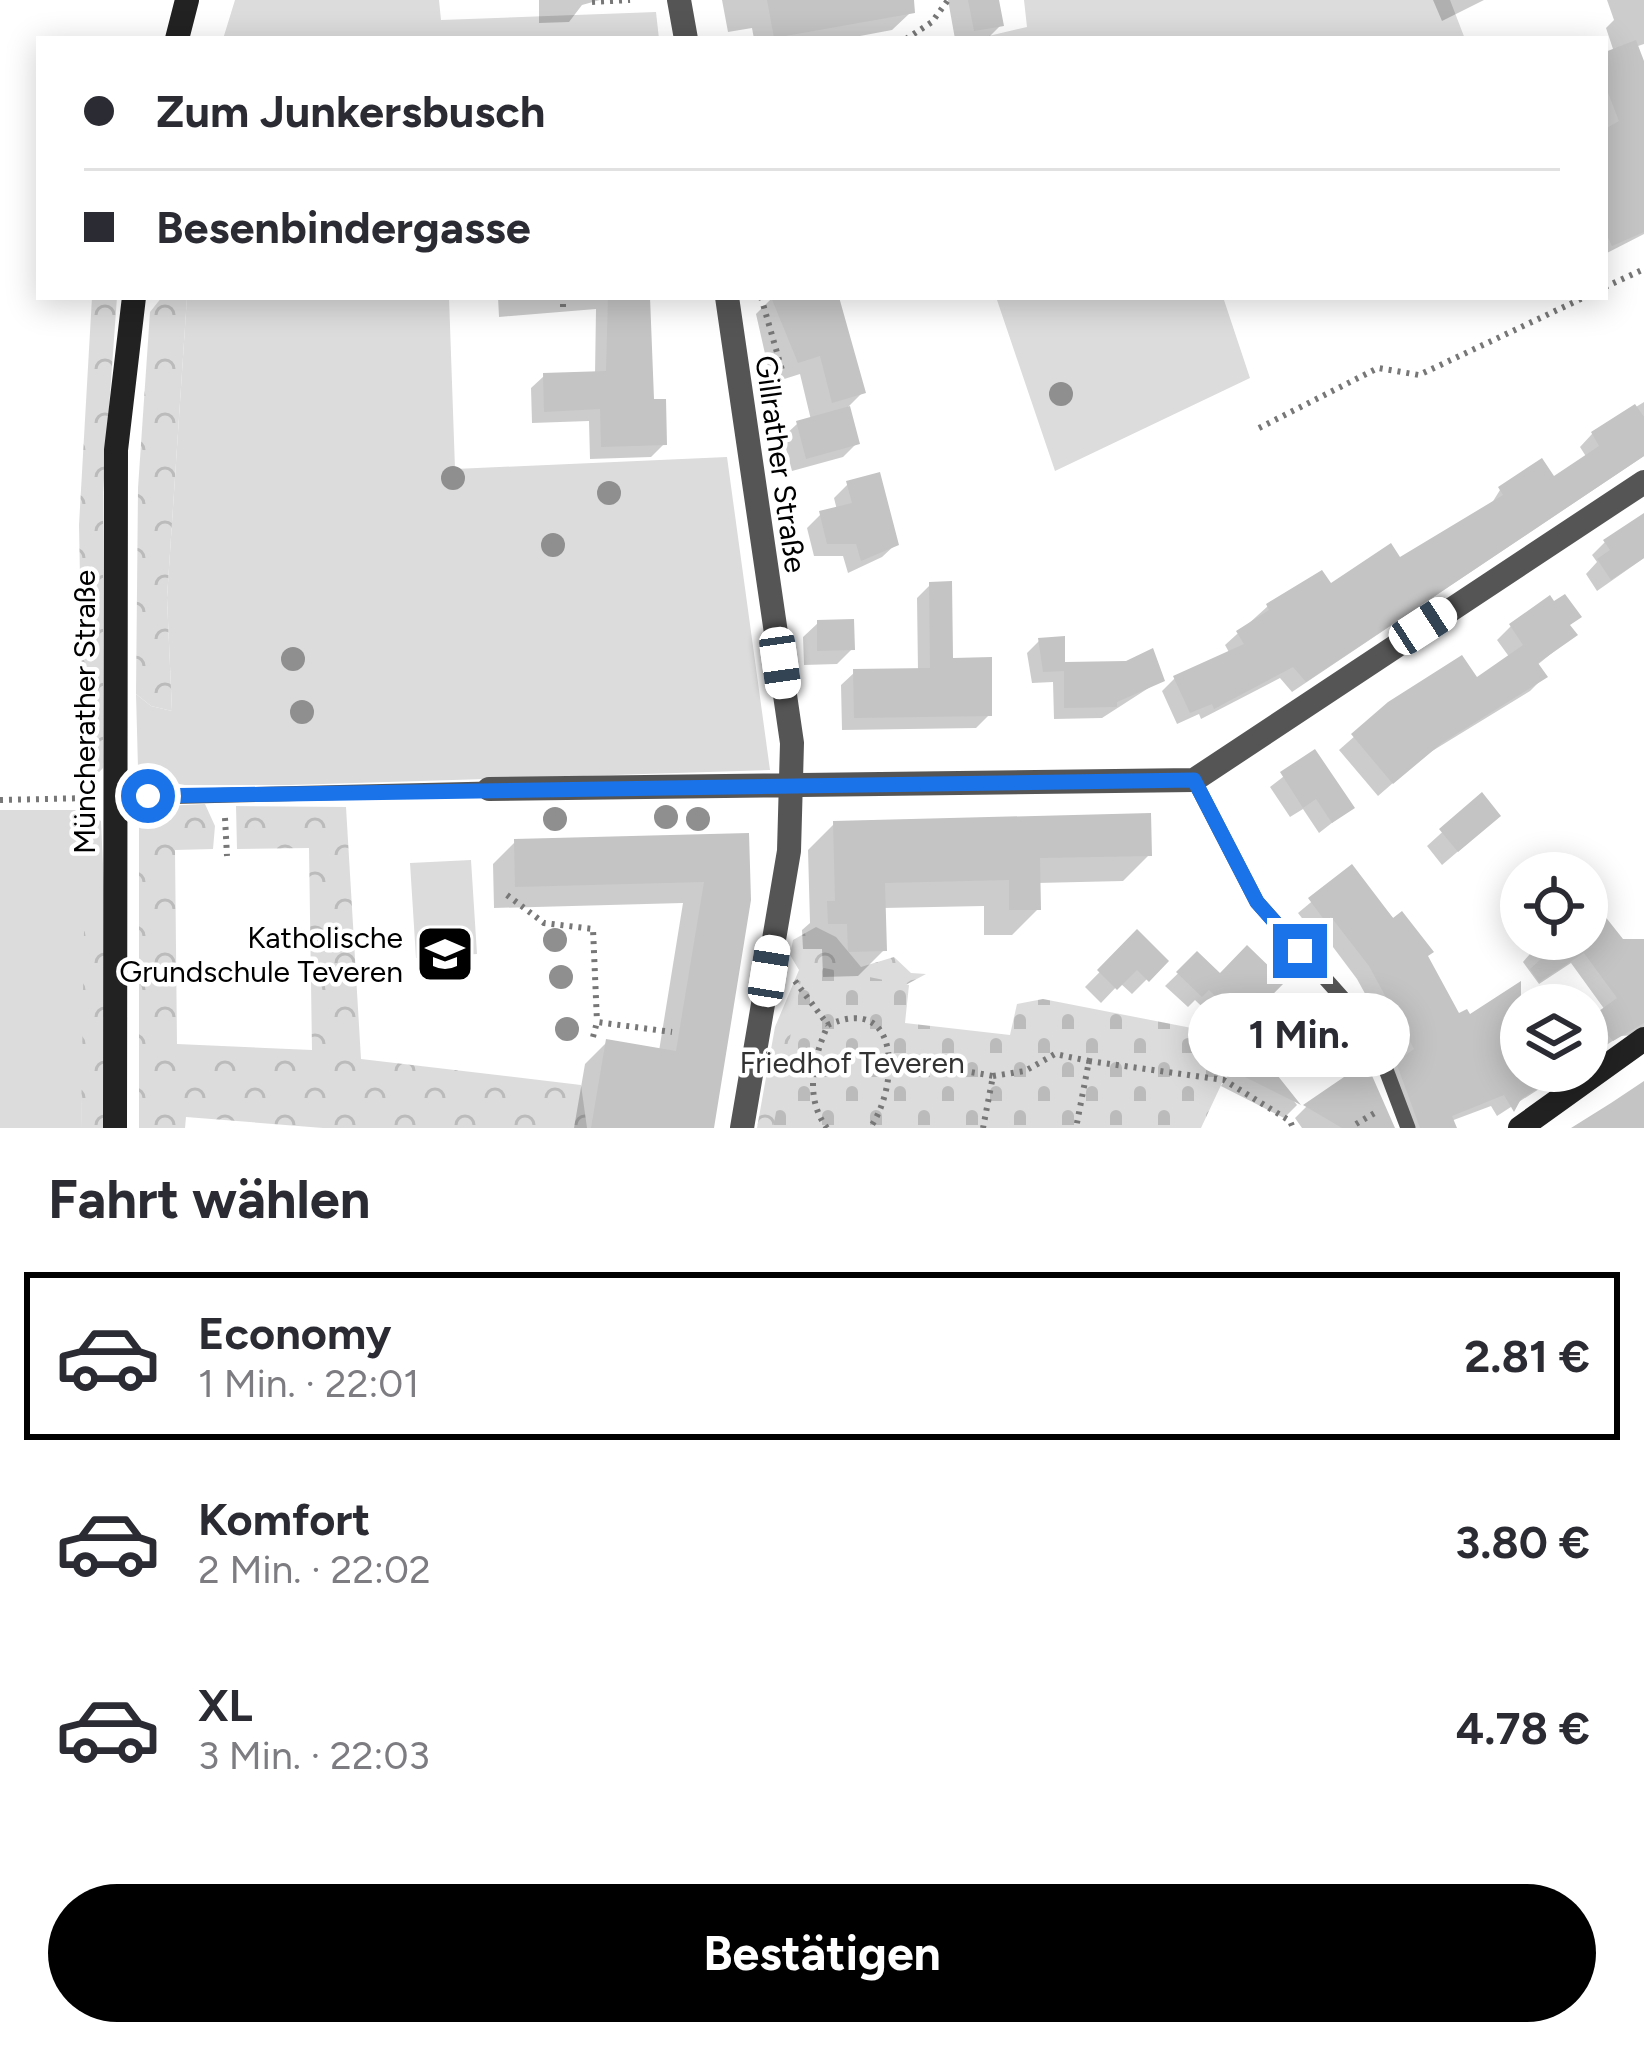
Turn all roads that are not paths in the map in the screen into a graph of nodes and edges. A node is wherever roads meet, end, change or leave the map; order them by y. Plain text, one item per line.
1 (187, 0) edge
2 (680, 0) edge
3 (178, 36) edge
4 (686, 36) edge
5 (134, 300) edge
6 (727, 300) edge
7 (1644, 482) edge
8 (1194, 780) junction
9 (793, 782) junction
10 (489, 788) joint
11 (112, 798) junction
12 (1641, 1049) edge
13 (115, 1128) edge
14 (742, 1128) edge
15 (1408, 1128) edge
16 (1520, 1128) edge

1 - 3 street
2 - 4 street
5 - 11 street, Müncherather Straße
6 - 9 street, Gillrather Straße
7 - 8 street
8 - 9 street
8 - 15 lane
9 - 10 street
9 - 14 street
10 - 11 lane
11 - 13 street, Müncherather Straße
12 - 16 street

